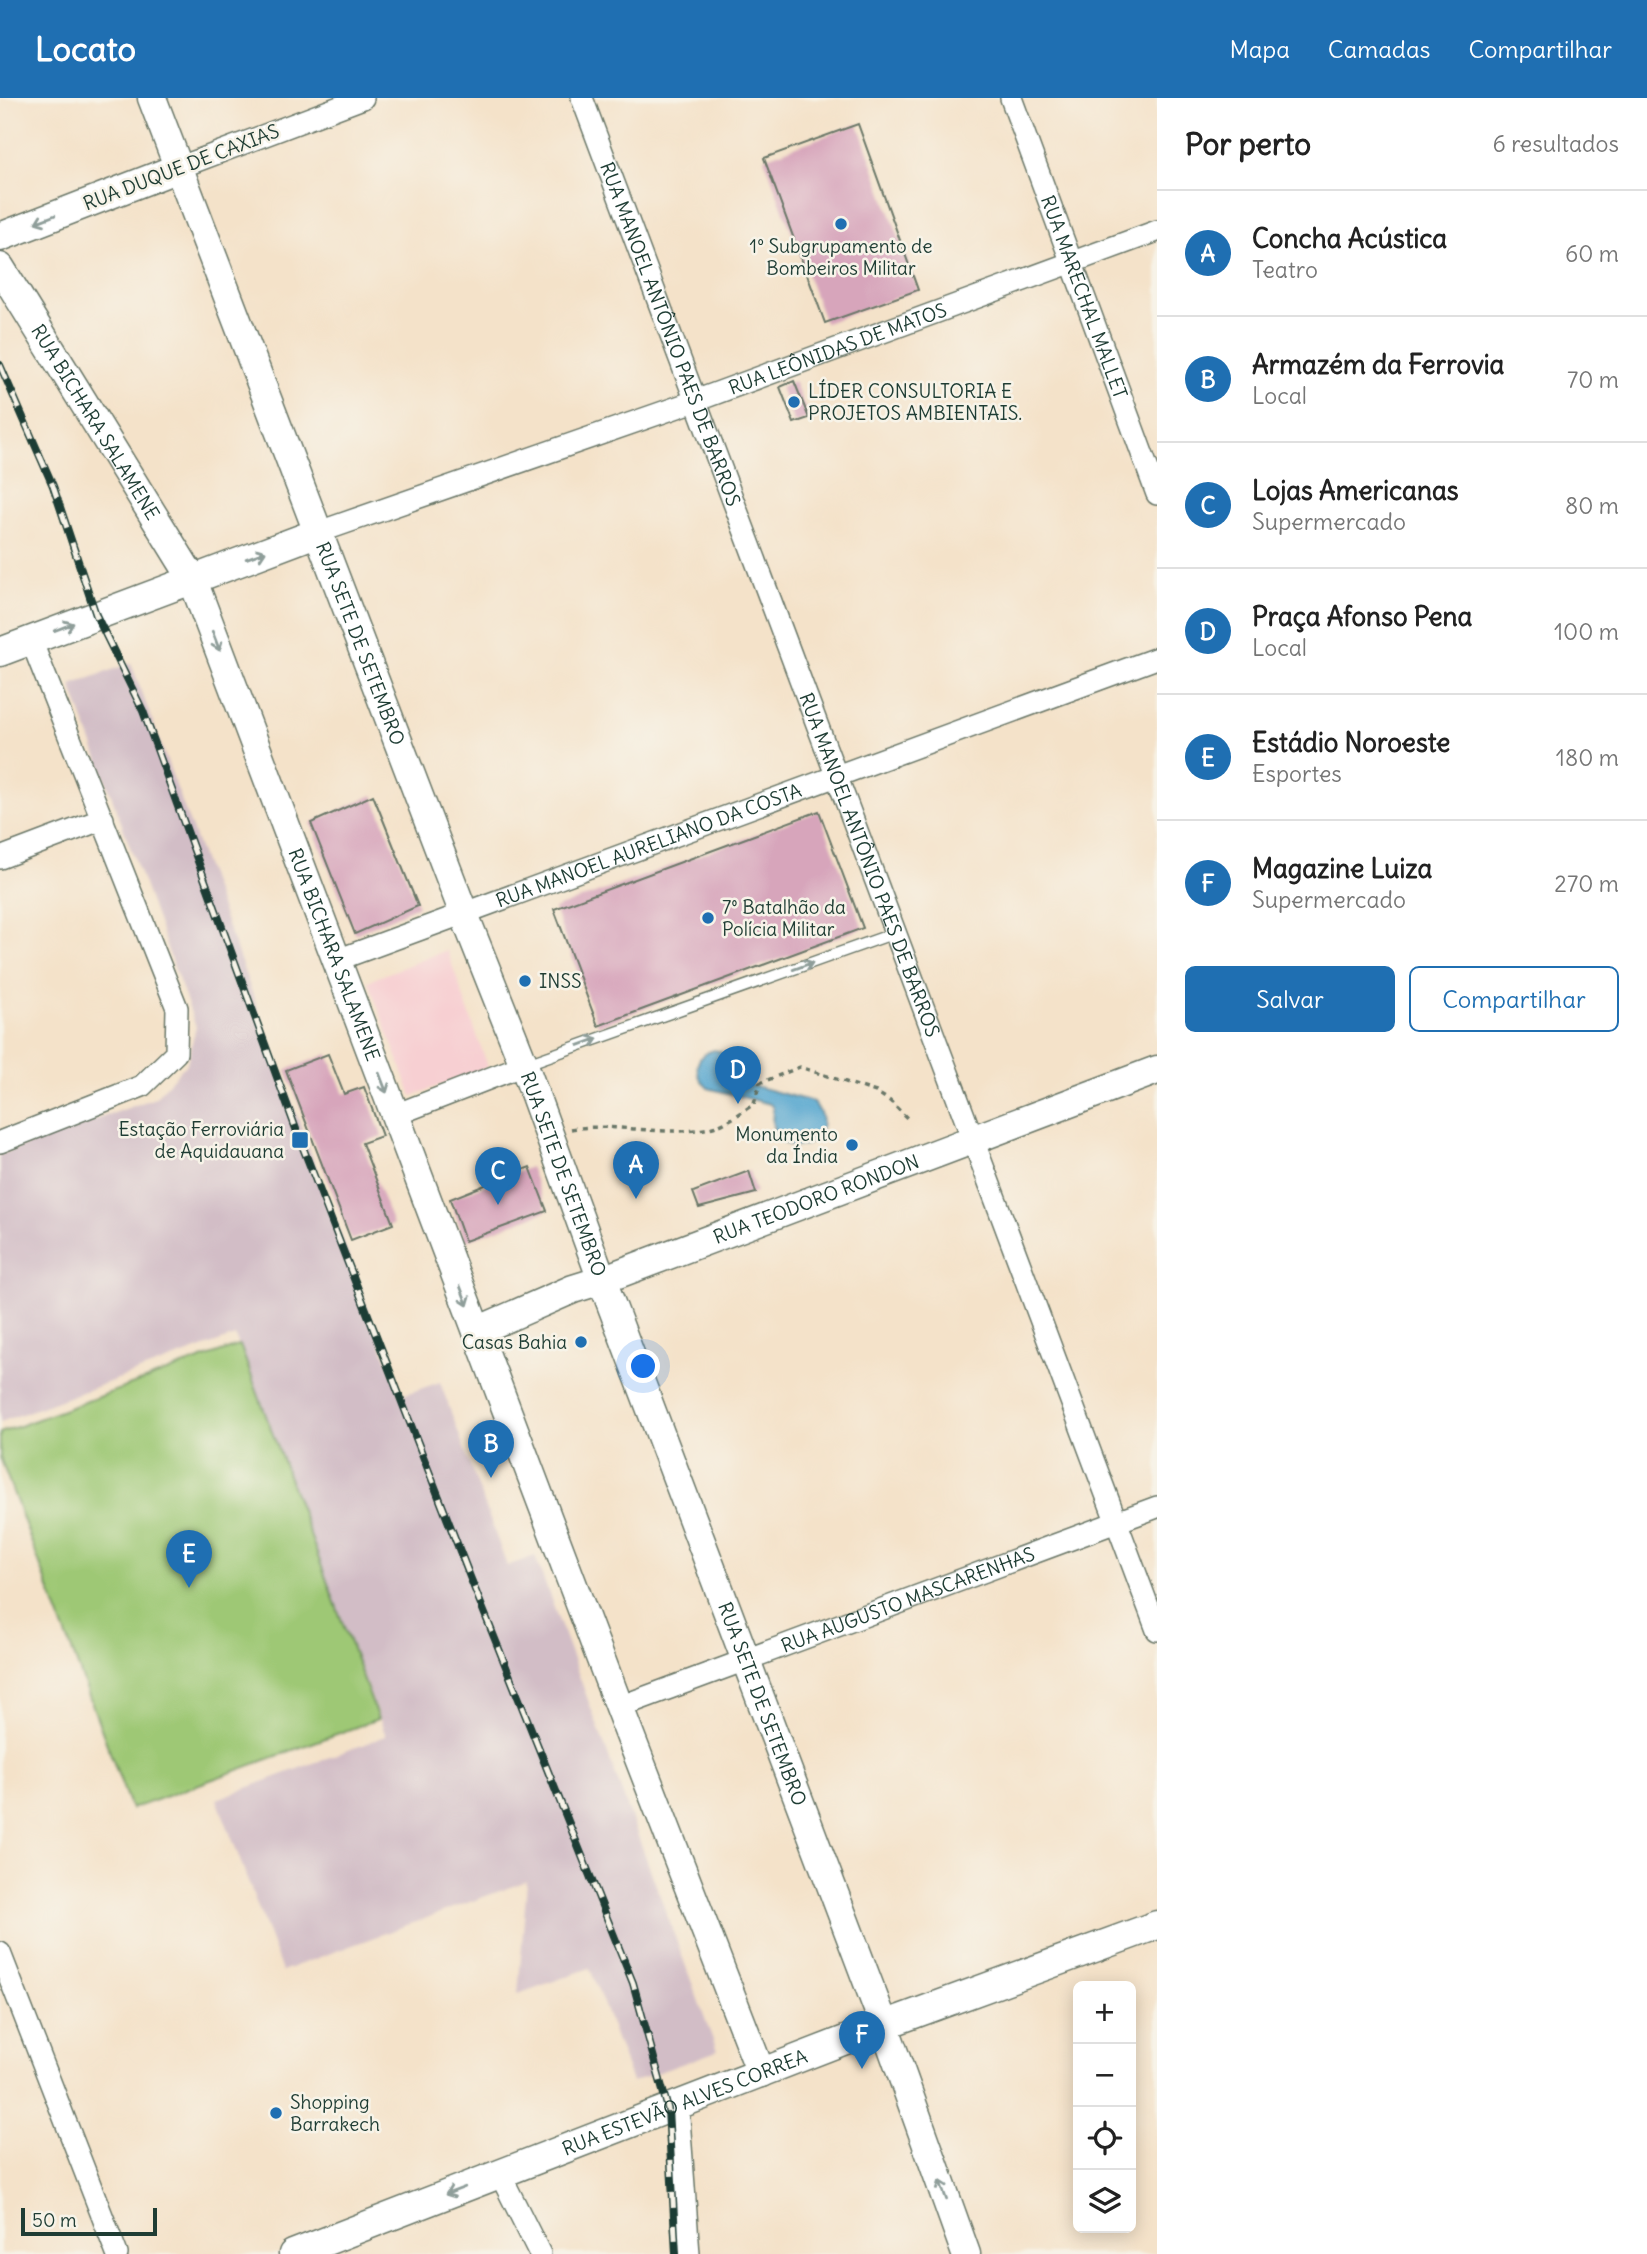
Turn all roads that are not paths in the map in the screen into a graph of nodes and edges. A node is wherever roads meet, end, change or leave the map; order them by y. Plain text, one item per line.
1 (152, 98) edge
2 (363, 98) edge
3 (582, 98) edge
4 (1011, 98) edge
5 (178, 168) junction
6 (1157, 232) edge
7 (0, 237) edge
8 (1071, 264) junction
9 (0, 267) edge
10 (695, 401) junction
11 (1157, 494) edge
12 (319, 532) junction
13 (192, 578) junction
14 (31, 640) junction
15 (0, 652) edge
16 (1157, 658) edge
17 (836, 776) junction
18 (103, 820) junction
19 (0, 858) edge
20 (464, 914) junction
21 (895, 933) junction
22 (337, 960) junction
23 (524, 1065) junction
24 (1157, 1070) edge
25 (395, 1115) junction
26 (974, 1139) junction
27 (0, 1142) edge
28 (601, 1280) junction
29 (477, 1331) junction
30 (1157, 1507) edge
31 (1115, 1522) junction
32 (1157, 1630) edge
33 (746, 1660) junction
34 (620, 1707) junction
35 (1157, 1925) edge
36 (0, 1953) edge
37 (884, 2025) junction
38 (761, 2073) junction
39 (678, 2105) junction
40 (500, 2174) junction
41 (117, 2254) edge
42 (293, 2254) edge
43 (540, 2254) edge
44 (689, 2254) edge
45 (966, 2254) edge

1 - 5 main road, RUA SETE DE SETEMBRO
2 - 5 street, RUA DUQUE DE CAXIAS
3 - 10 street, RUA MANOEL ANTÔNIO PAES DE BARROS
4 - 8 street, RUA MARECHAL MALLET
5 -> 7 main road, RUA DUQUE DE CAXIAS
5 - 12 main road, RUA SETE DE SETEMBRO
6 - 8 street, RUA LEÔNIDAS DE MATOS
8 - 10 street, RUA LEÔNIDAS DE MATOS
8 - 11 street, RUA MARECHAL MALLET
9 - 13 main road, RUA BICHARA SALAMENE
10 - 12 street, RUA LEÔNIDAS DE MATOS
10 - 17 street, RUA MANOEL ANTÔNIO PAES DE BARROS
13 -> 12 main road
12 - 20 main road, RUA SETE DE SETEMBRO
14 -> 13 main road
13 -> 22 main road, RUA BICHARA SALAMENE
14 - 15 main road
14 - 18 street
16 - 17 street, RUA MANOEL AURELIANO DA COSTA
17 - 20 street, RUA MANOEL AURELIANO DA COSTA
17 - 21 street, RUA MANOEL ANTÔNIO PAES DE BARROS
18 - 19 street
18 - 27 street
20 - 22 street, RUA MANOEL AURELIANO DA COSTA
20 - 23 main road, RUA SETE DE SETEMBRO
23 -> 21 lane
21 - 26 street, RUA MANOEL ANTÔNIO PAES DE BARROS
22 -> 25 main road, RUA BICHARA SALAMENE
23 - 25 street
23 - 28 main road, RUA SETE DE SETEMBRO
24 - 26 main road, RUA TEODORO RONDON
25 -> 29 main road, RUA BICHARA SALAMENE
26 - 28 main road, RUA TEODORO RONDON
26 - 31 street, RUA MANOEL ANTÔNIO PAES DE BARROS
28 - 29 main road, RUA TEODORO RONDON
28 - 33 main road, RUA SETE DE SETEMBRO
29 - 34 main road, RUA BICHARA SALAMENE
30 - 31 street, RUA AUGUSTO MASCARENHAS
31 - 32 street, RUA MANOEL ANTÔNIO PAES DE BARROS
31 - 33 street, RUA AUGUSTO MASCARENHAS
33 - 34 street, RUA AUGUSTO MASCARENHAS
33 - 37 main road, RUA SETE DE SETEMBRO
34 - 38 main road, RUA BICHARA SALAMENE
35 - 37 main road, RUA ESTEVÃO ALVES CORREA
36 - 41 street
37 - 38 main road, RUA ESTEVÃO ALVES CORREA
45 -> 37 main road, RUA SETE DE SETEMBRO
38 - 39 main road, RUA ESTEVÃO ALVES CORREA
39 - 40 main road, RUA ESTEVÃO ALVES CORREA
39 - 44 street
40 -> 42 main road, RUA ESTEVÃO ALVES CORREA
40 - 43 street

